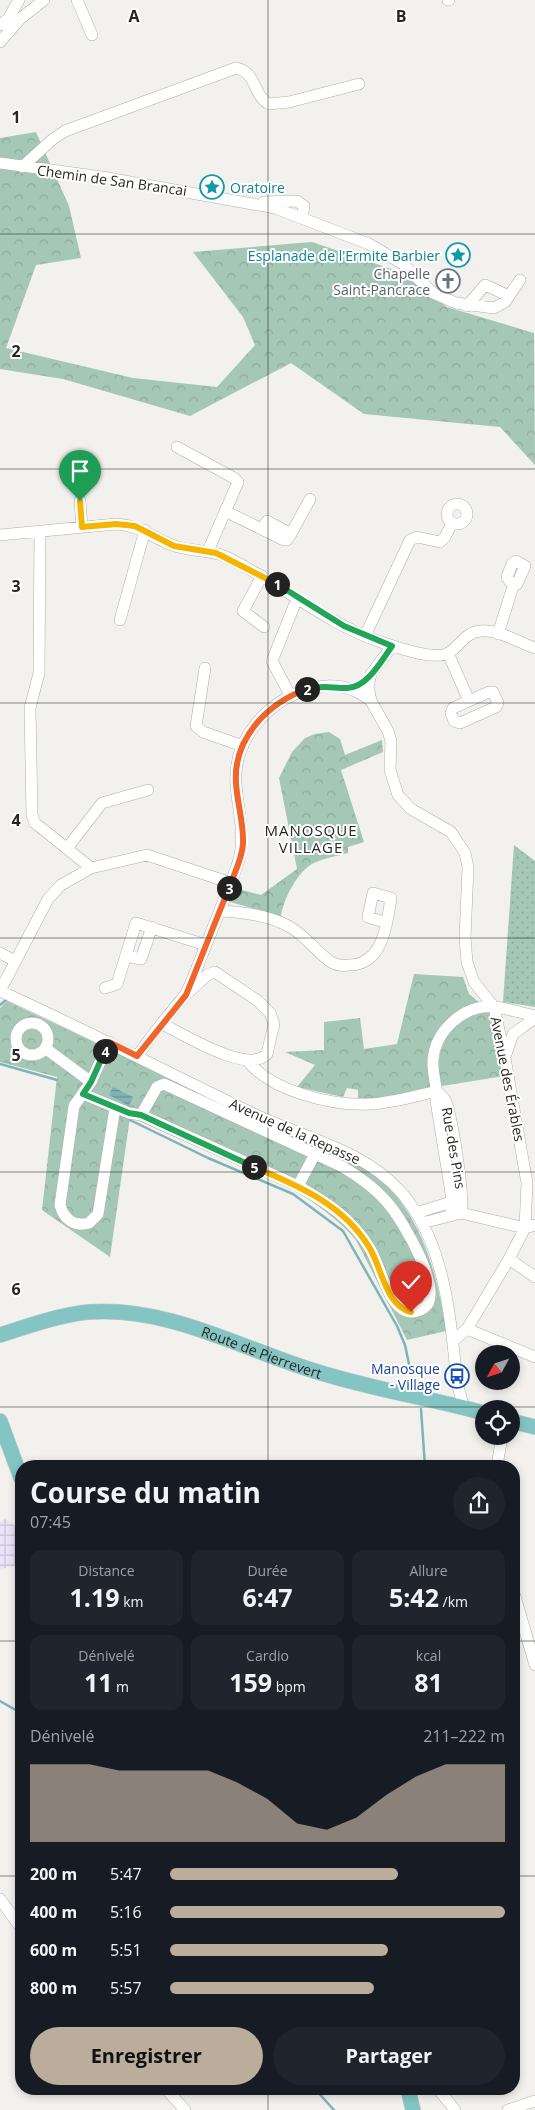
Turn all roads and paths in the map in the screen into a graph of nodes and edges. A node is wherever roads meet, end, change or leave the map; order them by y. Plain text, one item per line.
1 (19, 0) edge
2 (44, 0) edge
3 (77, 0) edge
4 (0, 25) edge
5 (92, 35) dead end
6 (0, 42) edge
7 (360, 84) dead end
8 (0, 163) edge
9 (22, 167) junction
10 (520, 280) dead end
11 (509, 296) junction
12 (467, 306) junction
13 (177, 447) dead end
14 (310, 499) dead end
15 (80, 501) dead end
16 (225, 511) junction
17 (452, 523) dead end
18 (82, 527) junction
19 (145, 530) junction
20 (40, 532) junction
21 (0, 535) edge
22 (208, 551) junction
23 (262, 576) junction
24 (514, 584) dead end
25 (294, 606) dead end
26 (120, 620) dead end
27 (264, 627) dead end
28 (498, 634) junction
29 (365, 636) junction
30 (392, 646) junction
31 (535, 648) edge
32 (448, 654) junction
33 (205, 668) dead end
34 (371, 674) junction
35 (348, 688) junction
36 (290, 695) junction
37 (469, 701) dead end
38 (371, 702) junction
39 (243, 746) junction
40 (148, 790) dead end
41 (68, 847) junction
42 (91, 868) junction
43 (231, 883) junction
44 (220, 912) junction
45 (386, 924) dead end
46 (152, 927) junction
47 (206, 945) junction
48 (0, 953) edge
49 (126, 956) junction
50 (15, 961) junction
51 (105, 988) dead end
52 (0, 991) edge
53 (186, 995) junction
54 (494, 1007) junction
55 (535, 1017) edge
56 (162, 1024) junction
57 (109, 1042) junction
58 (45, 1048) dead end
59 (137, 1056) junction
60 (505, 1058) junction
61 (247, 1060) junction
62 (91, 1082) junction
63 (437, 1091) junction
64 (83, 1094) junction
65 (115, 1108) junction
66 (141, 1115) junction
67 (315, 1154) junction
68 (298, 1186) junction
69 (460, 1211) junction
70 (419, 1218) junction
71 (530, 1227) edge
72 (509, 1259) junction
73 (535, 1277) edge
74 (39, 1324) junction
75 (467, 1329) junction
76 (0, 1335) edge
77 (454, 1340) junction
78 (0, 1346) edge
79 (535, 1357) edge
80 (460, 1403) junction
81 (475, 1407) edge
82 (475, 1409) edge
83 (0, 1421) edge
84 (520, 1423) edge
85 (535, 1427) edge
86 (500, 1445) edge
87 (498, 1460) edge
88 (15, 1462) edge
89 (520, 1613) edge
90 (535, 1664) edge
91 (0, 1899) edge
92 (15, 1920) edge
93 (171, 2095) edge
94 (409, 2095) edge
95 (443, 2095) edge
96 (535, 2101) edge
97 (185, 2110) edge
98 (413, 2110) edge
99 (456, 2110) edge
100 (508, 2110) edge

1 - 4 street
2 - 6 street
3 - 5 street
7 - 9 street
8 - 9 street, Chemin de San Brancai
9 - 12 street, Chemin de San Brancai
10 - 11 street
11 - 12 street
11 - 12 street
13 - 16 street
14 - 16 street
15 - 18 street
16 - 22 street
17 - 29 street
18 - 19 street
18 - 20 street
19 - 22 street
19 - 26 street
20 - 21 street
20 - 41 street
22 - 23 street
23 - 27 street
23 - 29 street
24 - 28 street
25 - 36 street
28 - 31 street
28 - 32 street
29 - 30 street
30 - 32 street
30 - 34 street
32 - 37 street
33 - 39 street
34 - 35 street
34 - 38 street
35 - 36 street
35 - 38 street
36 - 39 street
38 - 54 street
39 - 43 street
40 - 41 street
41 - 42 street
42 - 43 street
42 - 50 street
43 - 44 street
44 - 45 street
44 - 47 street
46 - 47 street
46 - 49 street
46 - 49 street
47 - 53 street
48 - 50 street
49 - 51 street
50 - 52 street
52 - 57 street, Avenue de la Repasse
53 - 56 street
53 - 61 street
54 - 55 street, Rue des Pins
54 - 60 street, Avenue des Érables
54 - 63 street, Rue des Pins
55 - 60 street
56 - 59 street
56 - 61 street
57 - 59 street, Avenue de la Repasse
57 - 62 street
58 - 62 street
59 - 70 street, Avenue de la Repasse
60 - 71 street, Avenue des Érables
61 - 63 street
62 - 64 street
63 - 69 street, Rue des Pins
64 - 65 street
64 - 65 street
65 - 66 street
66 - 67 street
66 - 68 street
67 - 68 street
67 - 68 street
69 - 70 street
69 - 71 street
70 - 77 street, Avenue de la Repasse
71 - 72 street, Avenue des Érables
72 - 73 street
72 - 75 street, Avenue des Érables
74 - 76 main road, Route de Pierrevert
74 - 78 main road, Route de Pierrevert
74 - 80 main road, Route de Pierrevert
75 - 77 street, Avenue des Érables
75 - 79 street
77 - 80 street, Avenue de la Repasse
80 - 81 street
80 - 82 main road, Route de Pierrevert
83 - 88 main road
84 - 85 main road
86 - 87 street
89 - 90 street
91 - 92 street
93 - 97 street
94 - 98 main road
95 - 99 street
96 - 100 street

